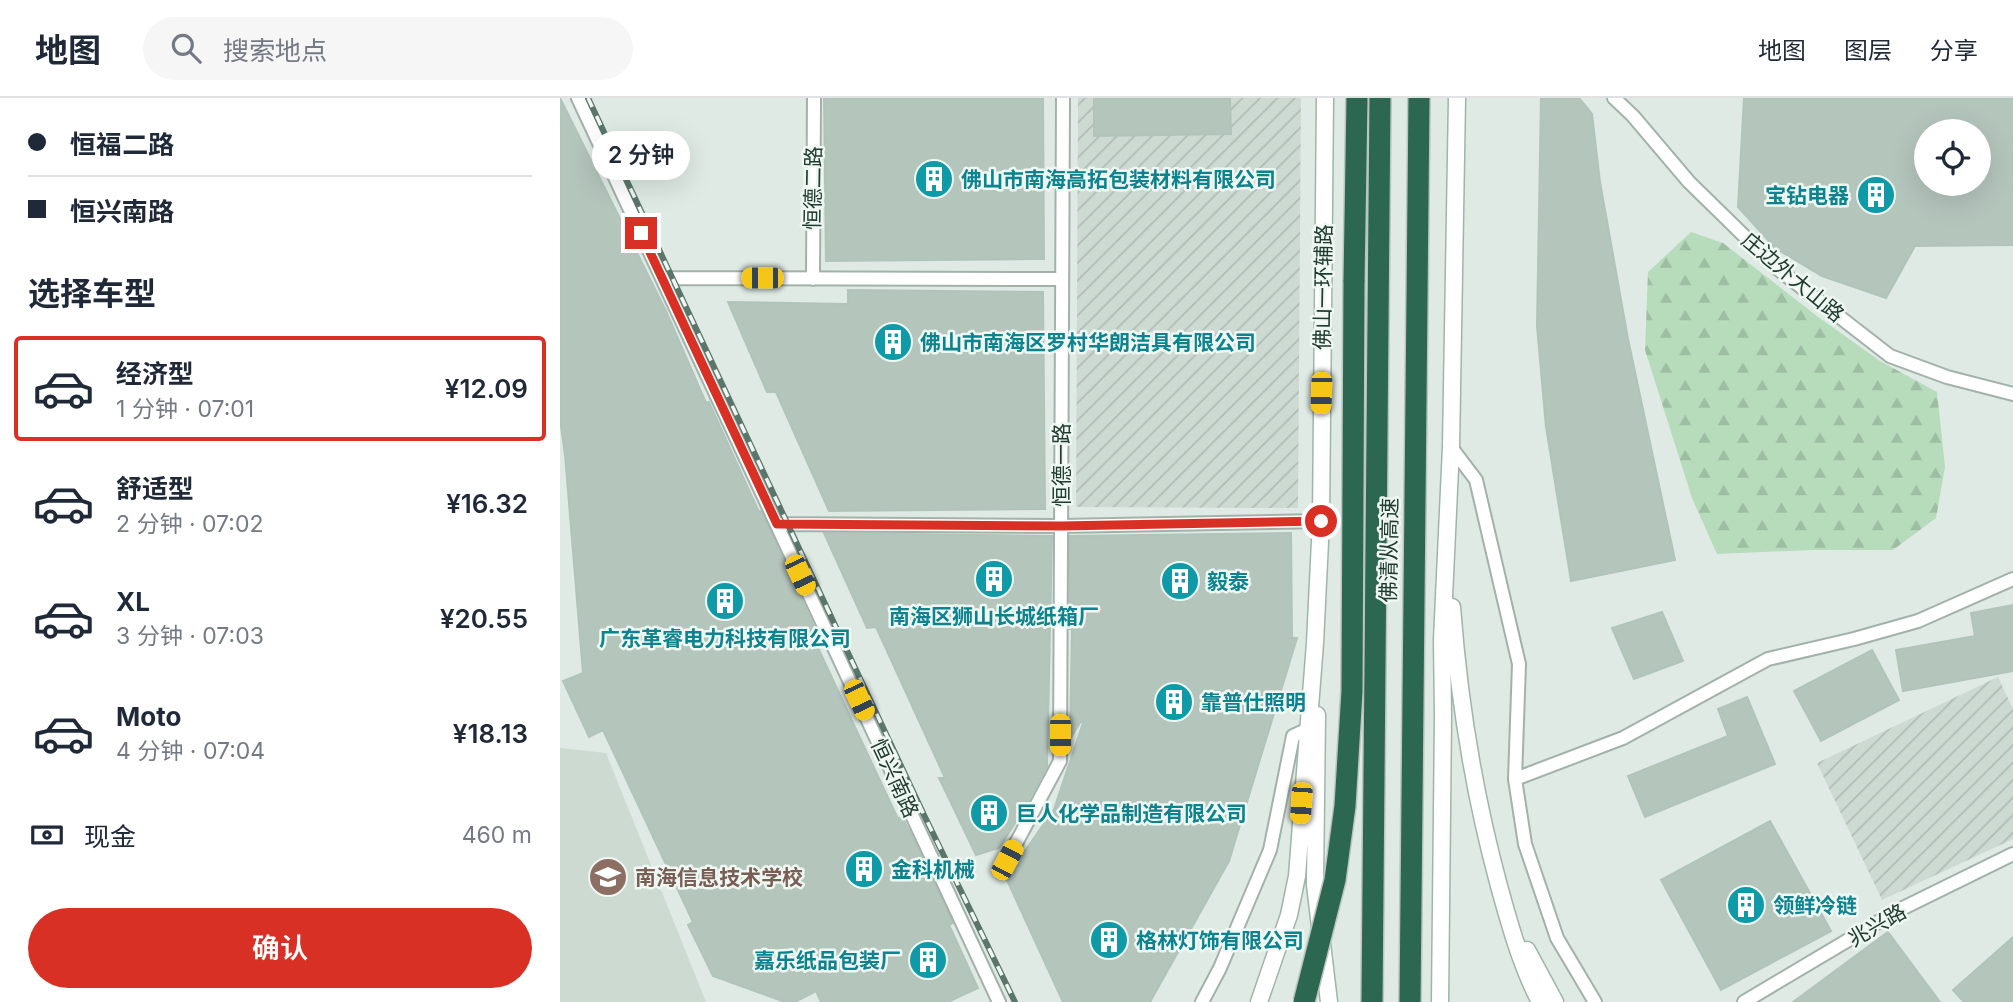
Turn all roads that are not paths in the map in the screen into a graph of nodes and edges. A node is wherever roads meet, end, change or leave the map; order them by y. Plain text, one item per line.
1 (578, 98) edge
2 (814, 98) edge
3 (1063, 98) edge
4 (1325, 98) edge
5 (1357, 98) edge
6 (1380, 98) edge
7 (1419, 98) edge
8 (1457, 98) edge
9 (1614, 98) edge
10 (662, 278) junction
11 (813, 279) junction
12 (1062, 279) junction
13 (2013, 394) edge
14 (1451, 447) junction
15 (1321, 521) junction
16 (777, 524) junction
17 (1061, 526) junction
18 (1447, 535) junction
19 (2013, 579) edge
20 (1315, 643) junction
21 (1306, 730) junction
22 (1515, 779) junction
23 (2013, 854) edge
24 (1007, 860) dead end
25 (1498, 884) junction
26 (999, 1002) edge
27 (1202, 1002) edge
28 (1259, 1002) edge
29 (1304, 1002) edge
30 (1329, 1002) edge
31 (1372, 1002) edge
32 (1410, 1002) edge
33 (1440, 1002) edge
34 (1540, 1002) edge
35 (1555, 1002) edge
36 (1595, 1002) edge
37 (1744, 1002) edge

1 - 10 street, 恒兴南路
2 - 11 street, 恒德二路
3 - 12 street, 恒德一路
4 - 15 main road, 佛山一环辅路
5 - 29 highway, bridge
6 - 31 highway, 佛清从高速
7 - 32 highway, 佛清从高速
8 - 14 main road
9 - 13 street, 庄边外大山路
10 - 11 street
10 - 16 street, 恒兴南路
11 - 12 street
12 - 17 street, 恒德一路
14 - 18 main road
14 - 22 street
15 - 17 street
15 - 20 main road, 佛山一环辅路
16 - 17 street
16 - 26 street, 恒兴南路
17 - 24 street, 恒德一路
18 - 25 main road
18 - 33 main road
19 - 22 street
20 - 21 main road
20 - 30 main road
21 - 27 street
21 - 28 main road
22 - 36 street
23 - 37 street, 兆兴路
25 - 34 main road
25 - 35 main road

